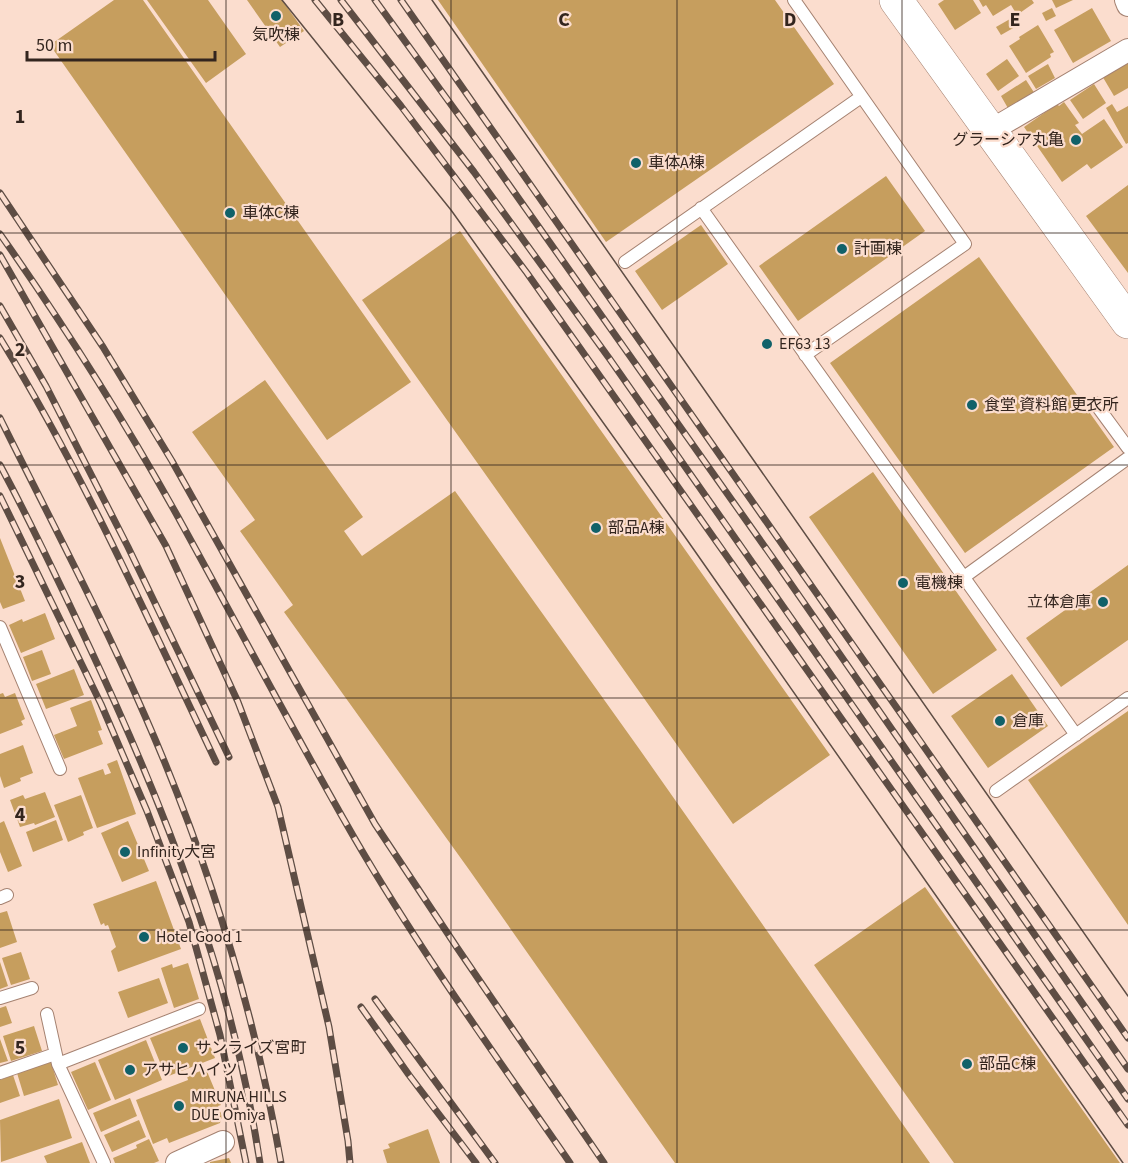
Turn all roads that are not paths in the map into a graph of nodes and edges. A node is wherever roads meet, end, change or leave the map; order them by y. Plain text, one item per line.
1 (794, 0) edge
2 (896, 0) edge
3 (1126, 0) edge
4 (1128, 5) edge
5 (1128, 50) edge
6 (861, 97) junction
7 (990, 131) junction
8 (701, 208) junction
9 (626, 262) dead end
10 (1128, 322) edge
11 (806, 355) junction
12 (1095, 403) dead end
13 (1128, 448) edge
14 (1128, 458) edge
15 (964, 577) junction
16 (0, 627) edge
17 (1128, 698) edge
18 (1076, 735) junction
19 (60, 769) dead end
20 (996, 791) dead end
21 (32, 988) dead end
22 (0, 998) edge
23 (199, 1009) dead end
24 (47, 1014) dead end
25 (57, 1059) junction
26 (0, 1073) edge
27 (223, 1142) dead end
28 (104, 1163) edge
29 (177, 1163) edge

1 - 6 lane
2 - 7 street
3 - 4 street
5 - 7 street
6 - 8 lane
6 - 11 lane
7 - 10 street
8 - 9 lane
8 - 11 lane
11 - 15 lane
12 - 13 lane
14 - 15 lane
15 - 18 lane
16 - 19 lane
17 - 18 lane
18 - 20 lane
21 - 22 lane
23 - 25 lane
24 - 25 lane
25 - 26 lane
25 - 28 lane
27 - 29 street

